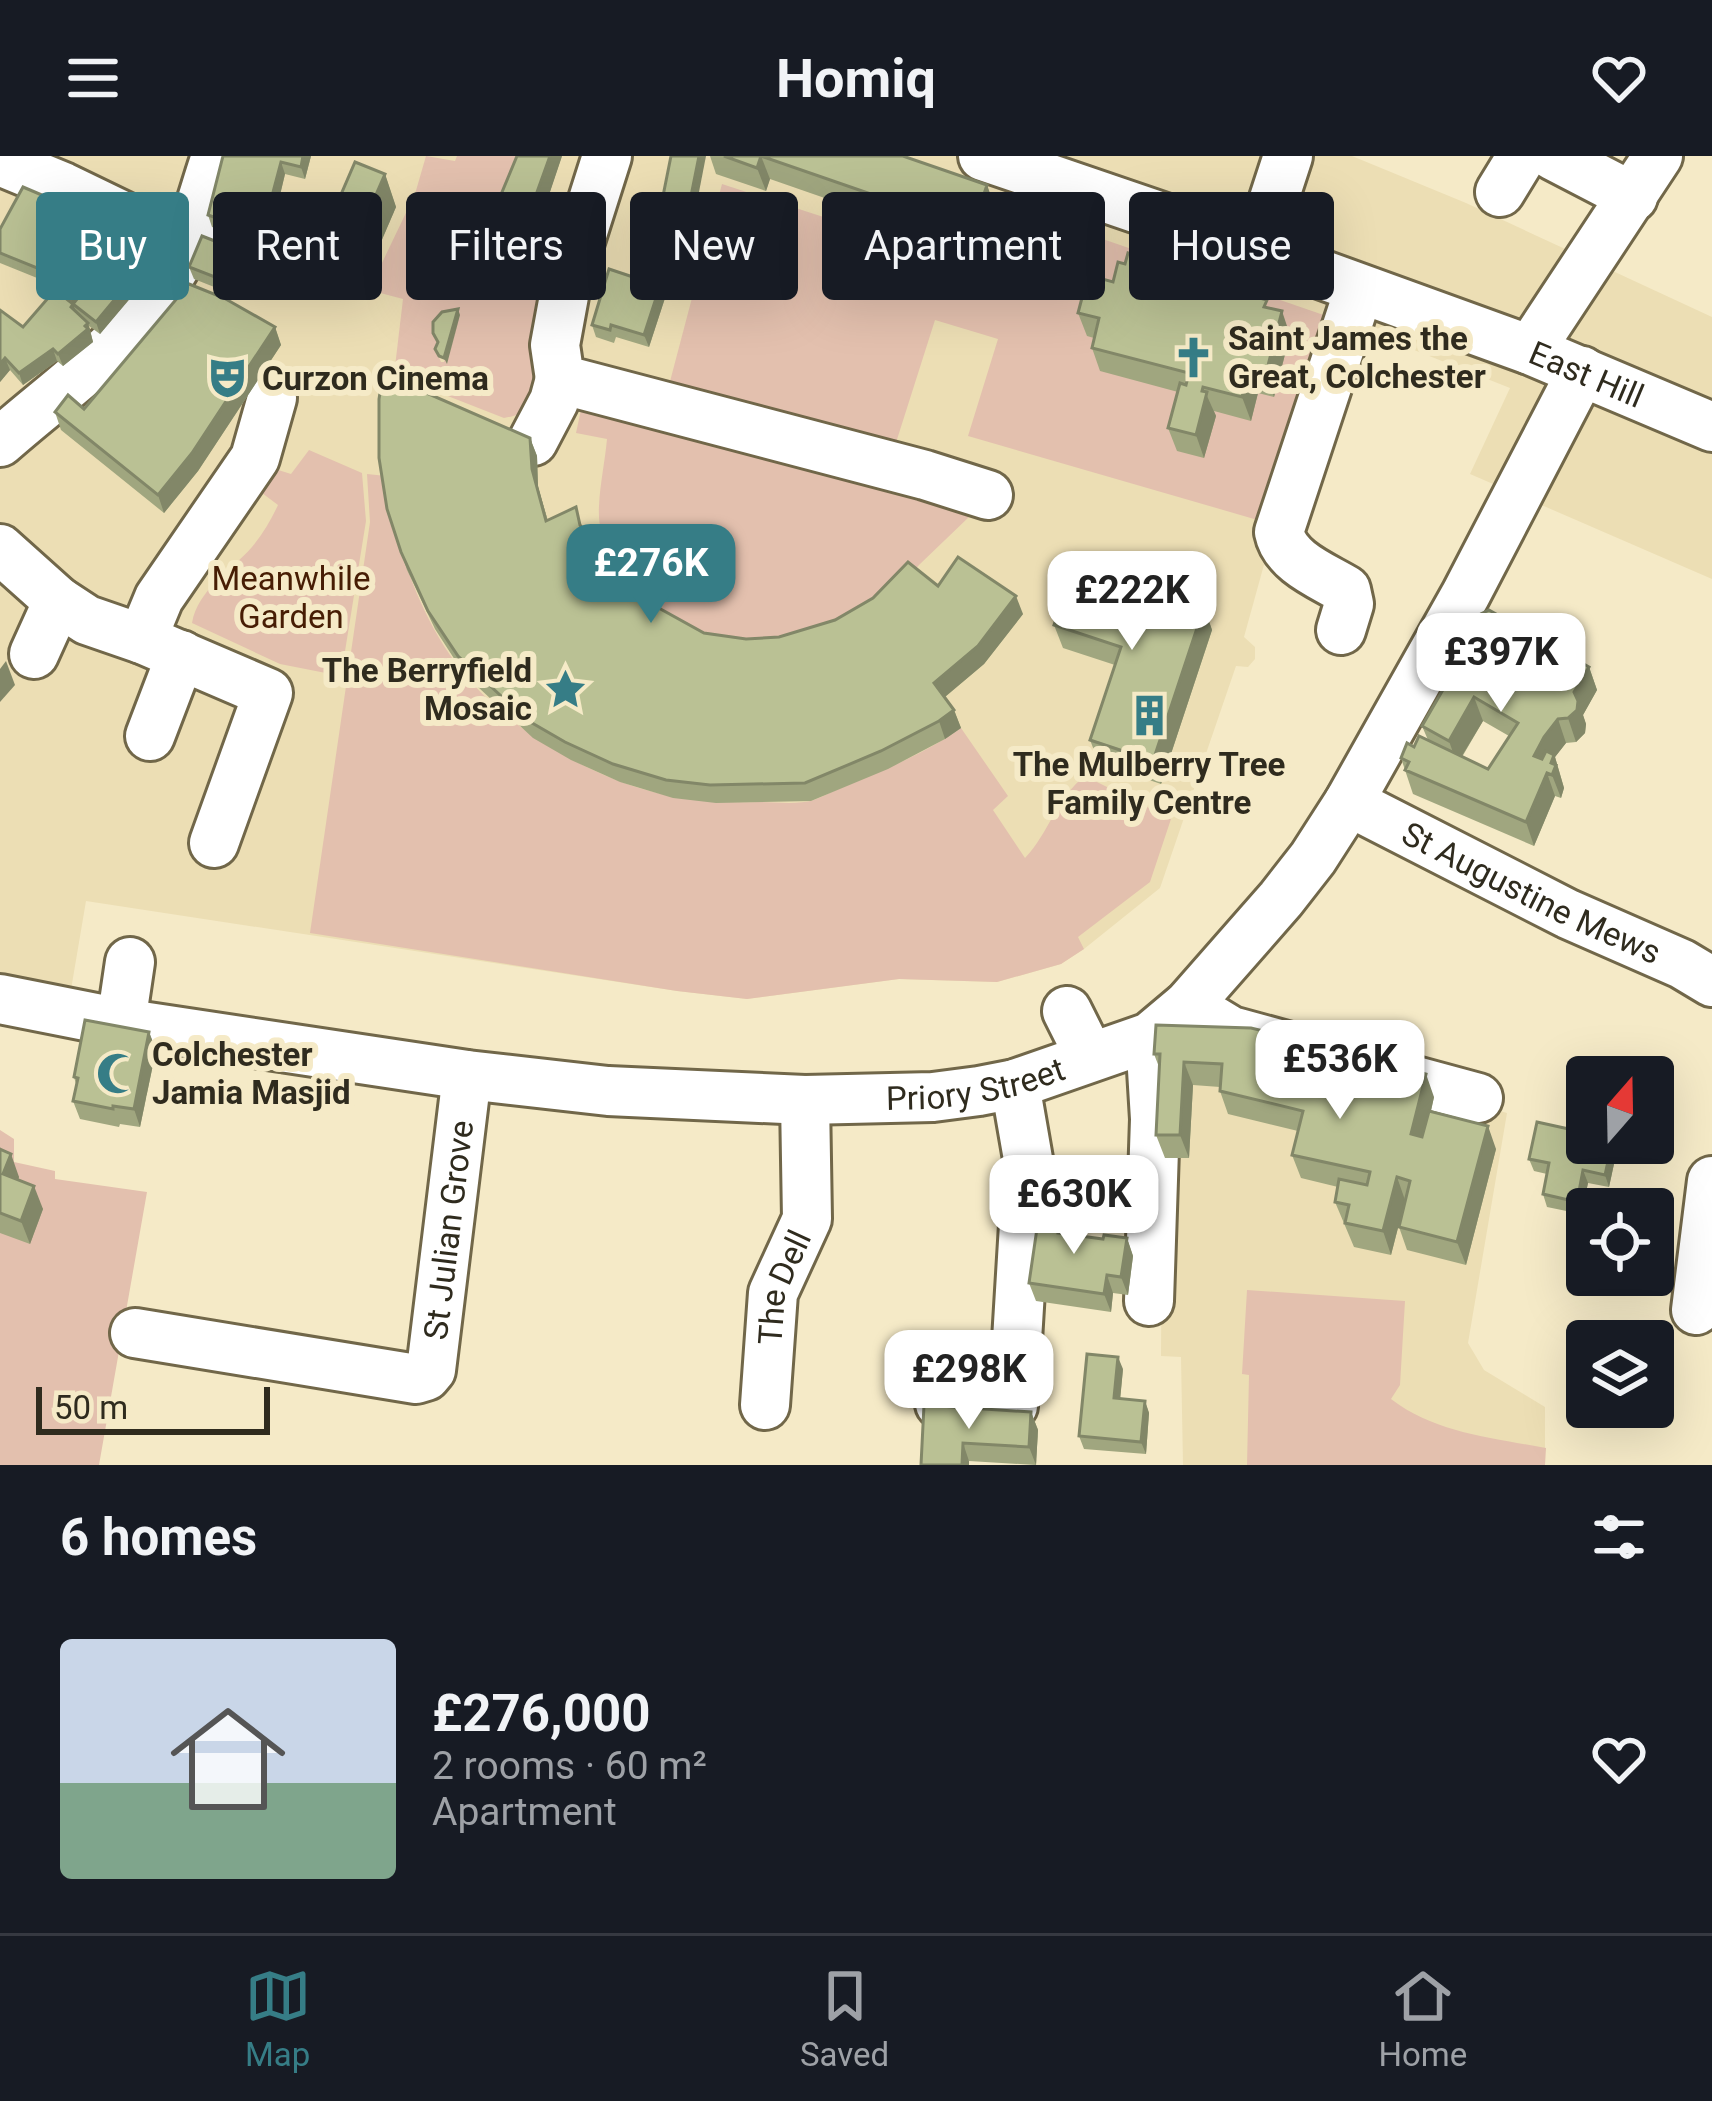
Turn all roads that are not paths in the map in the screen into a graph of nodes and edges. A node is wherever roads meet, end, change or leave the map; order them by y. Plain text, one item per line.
1 (216, 156) edge
2 (607, 156) edge
3 (983, 156) edge
4 (1288, 156) edge
5 (1554, 156) edge
6 (1658, 156) edge
7 (0, 161) edge
8 (73, 192) edge
9 (1276, 192) edge
10 (1633, 196) junction
11 (1129, 207) edge
12 (189, 234) edge
13 (1334, 280) edge
14 (1359, 290) junction
15 (150, 300) edge
16 (1530, 350) junction
17 (1582, 371) junction
18 (560, 379) junction
19 (272, 398) dead end
20 (1712, 428) edge
21 (533, 441) edge
22 (0, 442) edge
23 (988, 496) dead end
24 (0, 549) edge
25 (58, 601) junction
26 (1341, 629) dead end
27 (161, 647) junction
28 (34, 654) dead end
29 (150, 736) dead end
30 (1349, 802) junction
31 (214, 843) dead end
32 (130, 962) dead end
33 (1712, 982) edge
34 (0, 999) edge
35 (1188, 1005) junction
36 (1066, 1011) dead end
37 (121, 1023) junction
38 (1150, 1036) junction
39 (1090, 1057) junction
40 (467, 1075) junction
41 (1015, 1084) junction
42 (1478, 1098) dead end
43 (806, 1100) junction
44 (1712, 1181) edge
45 (1150, 1301) dead end
46 (1696, 1310) dead end
47 (135, 1333) dead end
48 (940, 1404) edge
49 (765, 1406) dead end

1 - 12 street
2 - 18 street
3 - 11 street, East Hill
4 - 9 street
5 - 10 street
6 - 10 street
7 - 8 street
10 - 16 street
13 - 14 street, East Hill
14 - 16 street, East Hill
14 - 26 street
15 - 22 street
16 - 17 street, East Hill
17 - 20 street, East Hill
17 - 30 street, Priory Street
18 - 21 street
18 - 23 street
19 - 27 street
24 - 25 street
25 - 27 street
25 - 28 street
27 - 29 street
27 - 31 street
30 - 33 street, St Augustine Mews
30 - 35 street, Priory Street
32 - 37 street
34 - 37 street, Priory Street
35 - 38 street, Priory Street
35 - 42 street
36 - 39 street
37 - 40 street, Priory Street
38 - 39 street, Priory Street
38 - 45 street
39 - 41 street, Priory Street
40 - 43 street, Priory Street
40 - 47 street, St Julian Grove
41 - 43 street, Priory Street
41 - 48 street
43 - 49 street, The Dell
44 - 46 street

